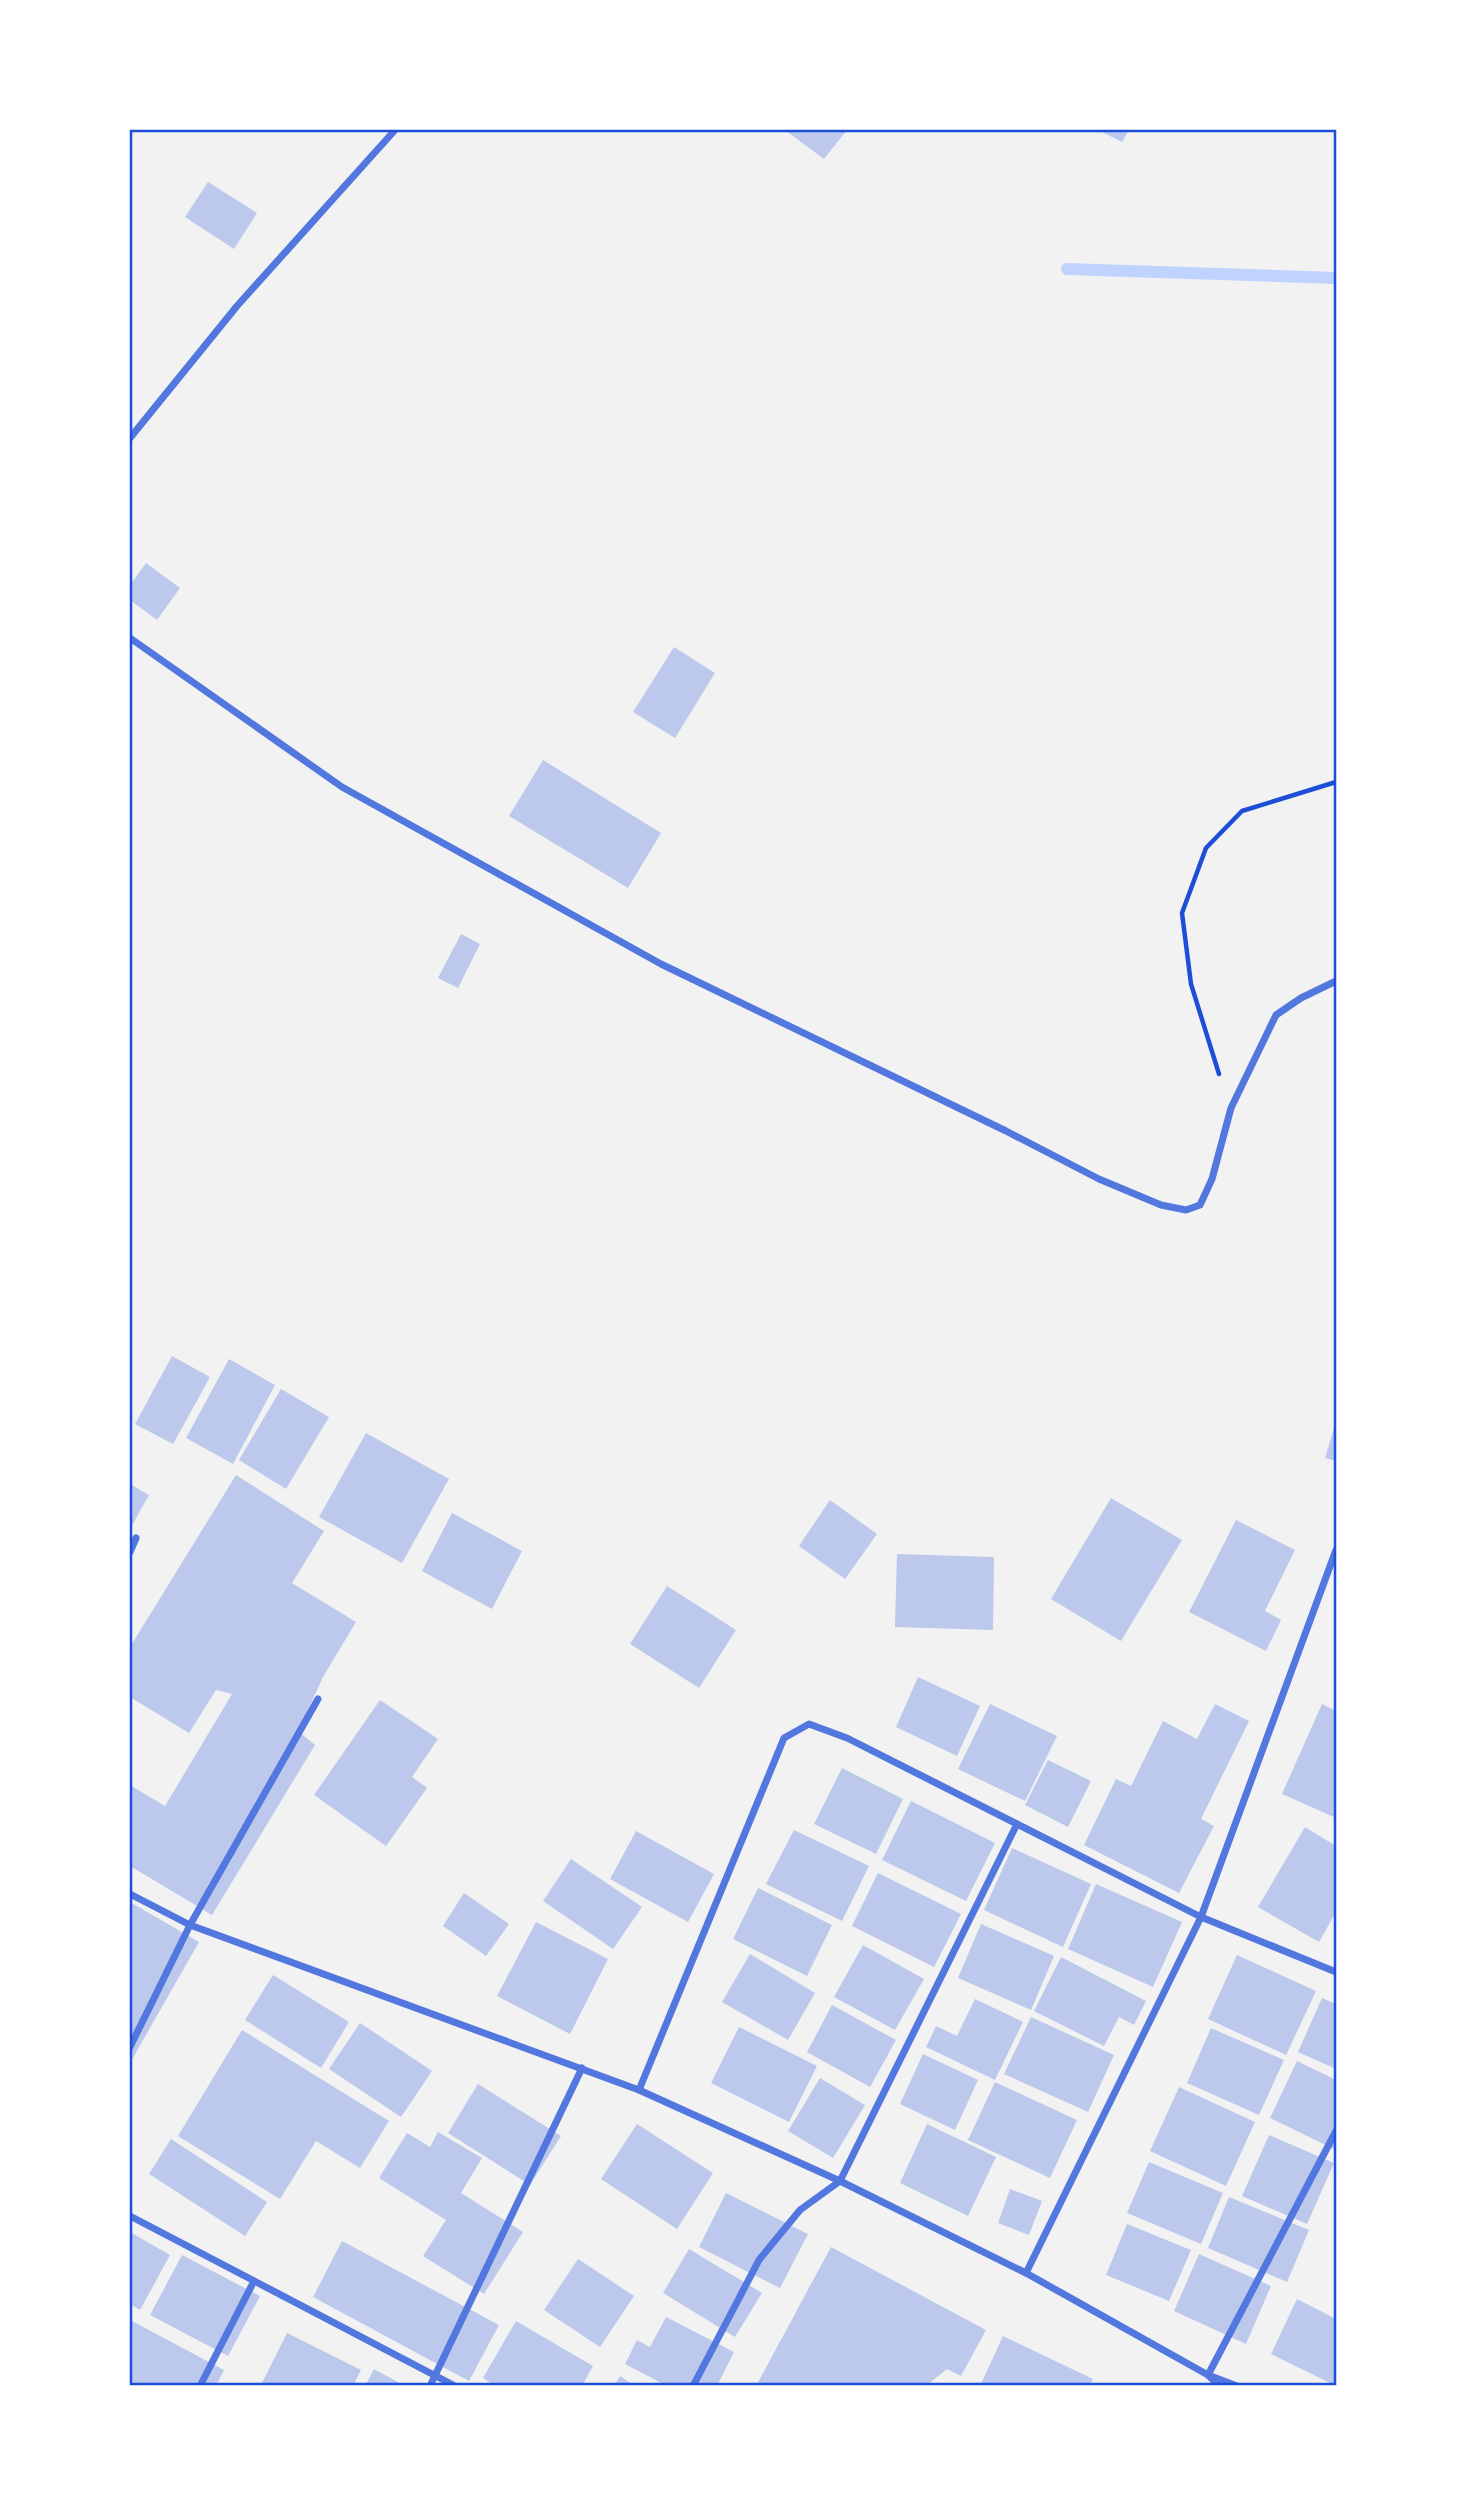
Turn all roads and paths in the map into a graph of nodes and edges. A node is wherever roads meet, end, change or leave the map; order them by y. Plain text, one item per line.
1 (395, 130) edge
2 (130, 438) edge
3 (130, 638) edge
4 (1336, 782) edge
5 (1336, 981) edge
6 (1231, 1108) junction
7 (136, 1538) dead end
8 (1336, 1550) edge
9 (130, 1552) edge
10 (318, 1699) dead end
11 (1017, 1824) junction
12 (130, 1894) edge
13 (1201, 1917) junction
14 (190, 1925) junction
15 (1336, 1972) edge
16 (130, 2048) edge
17 (582, 2068) junction
18 (639, 2090) junction
19 (1336, 2131) edge
20 (841, 2182) junction
21 (130, 2216) edge
22 (1026, 2273) junction
23 (254, 2281) junction
24 (435, 2375) junction
25 (1208, 2375) junction
26 (200, 2385) edge
27 (430, 2385) edge
28 (454, 2385) edge
29 (693, 2385) edge
30 (1219, 2385) edge
31 (1237, 2385) edge

1 - 2 street
3 - 6 street
4 - 6 path
5 - 6 street
7 - 9 street
8 - 13 street
10 - 14 street
11 - 13 street
11 - 18 street
11 - 20 street
12 - 14 street
13 - 15 street
13 - 22 street
14 - 16 street
14 - 17 street
17 - 18 street
17 - 24 street
18 - 20 street
19 - 25 street
20 - 22 street
20 - 29 street
21 - 23 street
22 - 25 street
23 - 24 street
23 - 26 street
24 - 27 street
24 - 28 street
25 - 30 street
25 - 31 street

